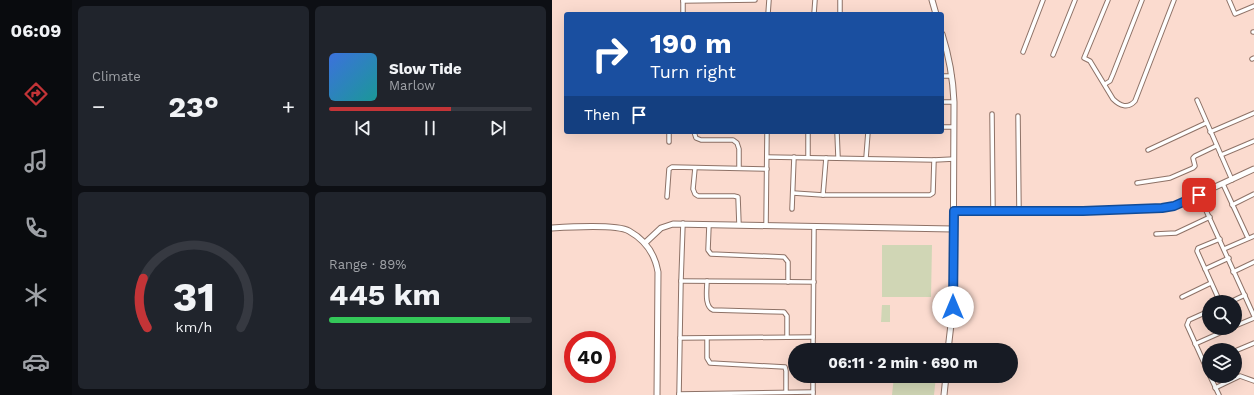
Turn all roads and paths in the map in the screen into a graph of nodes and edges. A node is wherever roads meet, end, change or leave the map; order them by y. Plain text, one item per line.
1 (683, 0) edge
2 (755, 0) edge
3 (769, 0) edge
4 (816, 0) edge
5 (840, 0) edge
6 (932, 0) edge
7 (1043, 0) edge
8 (1075, 0) edge
9 (1108, 0) edge
10 (1142, 0) edge
11 (1174, 0) edge
12 (1229, 0) edge
13 (1254, 6) edge
14 (683, 12) edge
15 (768, 12) edge
16 (814, 12) edge
17 (840, 12) edge
18 (935, 12) edge
19 (944, 50) edge
20 (1023, 52) dead end
21 (1053, 55) dead end
22 (944, 76) edge
23 (952, 76) junction
24 (1105, 84) junction
25 (1197, 100) dead end
26 (944, 102) edge
27 (954, 102) junction
28 (1254, 113) edge
29 (992, 114) dead end
30 (1018, 116) dead end
31 (1206, 123) junction
32 (944, 127) edge
33 (954, 127) junction
34 (1210, 132) junction
35 (668, 134) edge
36 (695, 134) edge
37 (767, 134) edge
38 (808, 134) edge
39 (837, 134) edge
40 (868, 134) edge
41 (1254, 141) edge
42 (669, 142) dead end
43 (1216, 146) junction
44 (1148, 150) dead end
45 (1221, 155) junction
46 (767, 157) junction
47 (794, 157) junction
48 (808, 157) junction
49 (838, 157) junction
50 (826, 158) junction
51 (866, 158) junction
52 (954, 159) junction
53 (934, 160) junction
54 (695, 168) junction
55 (739, 168) junction
56 (767, 169) junction
57 (1254, 169) edge
58 (1232, 180) junction
59 (1137, 183) dead end
60 (1223, 184) junction
61 (793, 193) junction
62 (823, 195) junction
63 (1199, 195) junction
64 (1254, 195) edge
65 (667, 197) dead end
66 (1232, 204) junction
67 (792, 210) dead end
68 (954, 211) junction
69 (993, 211) junction
70 (1019, 211) junction
71 (1210, 217) junction
72 (683, 224) junction
73 (709, 225) junction
74 (739, 225) junction
75 (766, 226) junction
76 (814, 227) junction
77 (552, 228) edge
78 (953, 229) junction
79 (1156, 234) dead end
80 (1254, 236) edge
81 (1248, 238) junction
82 (1220, 239) junction
83 (645, 243) junction
84 (1224, 249) junction
85 (1229, 258) junction
86 (1254, 262) edge
87 (1205, 269) junction
88 (1233, 272) junction
89 (681, 281) junction
90 (707, 281) junction
91 (788, 282) junction
92 (814, 282) junction
93 (1211, 283) junction
94 (1217, 295) edge
95 (1245, 295) junction
96 (1242, 296) edge
97 (1182, 297) dead end
98 (1252, 304) edge
99 (1202, 314) edge
100 (1254, 317) edge
101 (1242, 323) edge
102 (1215, 335) edge
103 (787, 337) junction
104 (813, 337) junction
105 (680, 338) junction
106 (707, 338) junction
107 (813, 343) edge
108 (949, 343) edge
109 (1254, 343) edge
110 (1195, 344) junction
111 (1242, 348) edge
112 (1202, 356) edge
113 (1254, 381) edge
114 (813, 383) edge
115 (945, 383) edge
116 (1213, 383) edge
117 (1215, 388) junction
118 (786, 392) junction
119 (679, 394) edge
120 (735, 394) edge
121 (813, 394) edge
122 (657, 395) edge
123 (944, 395) edge
124 (1219, 395) edge

1 - 2 street
1 - 14 street
3 - 15 street
4 - 16 street
5 - 17 street
6 - 18 street
7 - 20 street
8 - 21 street
9 - 24 street
10 - 24 street
11 - 24 street
12 - 13 street
19 - 23 street
22 - 23 street
23 - 27 street
25 - 31 street
26 - 27 street
27 - 33 street
28 - 34 street
29 - 69 street
30 - 70 street
31 - 34 street
31 - 44 street
32 - 33 street
33 - 52 street
34 - 43 street
35 - 42 street
36 - 55 street
37 - 46 street
38 - 48 street
39 - 49 street
40 - 51 street
41 - 45 street
43 - 45 street
43 - 59 street
45 - 58 street
46 - 47 street
46 - 56 street
47 - 48 street
47 - 61 street
48 - 50 street
49 - 50 street
49 - 51 street
50 - 62 street
51 - 53 street
52 - 53 street
52 - 68 street
53 - 62 street
54 - 55 street
54 - 65 street
54 - 74 street
55 - 56 street
56 - 75 street
57 - 58 street
58 - 60 street
60 - 63 street
60 - 66 street
61 - 62 street
61 - 67 street
63 - 70 street
63 - 71 street
64 - 66 street
66 - 81 street
68 - 69 street
68 - 78 street
69 - 70 street
71 - 79 street
71 - 82 street
72 - 73 street
72 - 83 street
72 - 89 street
73 - 74 street
73 - 91 street
74 - 75 street
75 - 76 street
76 - 78 street
76 - 92 street
77 - 83 street
78 - 108 street
80 - 81 street
81 - 84 street
82 - 84 street
82 - 87 street
83 - 122 street
84 - 85 street
85 - 87 street
85 - 88 street
86 - 88 street
87 - 93 street
88 - 95 street
89 - 90 street
89 - 105 street
90 - 91 street
90 - 103 street
91 - 92 street
92 - 104 street
93 - 94 street
93 - 97 street
95 - 96 street
95 - 98 street
98 - 100 street
99 - 110 street
100 - 101 street
102 - 110 street
103 - 104 street
103 - 106 street
104 - 107 street
105 - 106 street
105 - 119 street
106 - 118 street
109 - 111 street
110 - 112 street
113 - 117 street
114 - 121 street
115 - 123 street
116 - 117 street
117 - 124 street
118 - 120 street
118 - 121 street
119 - 120 street

